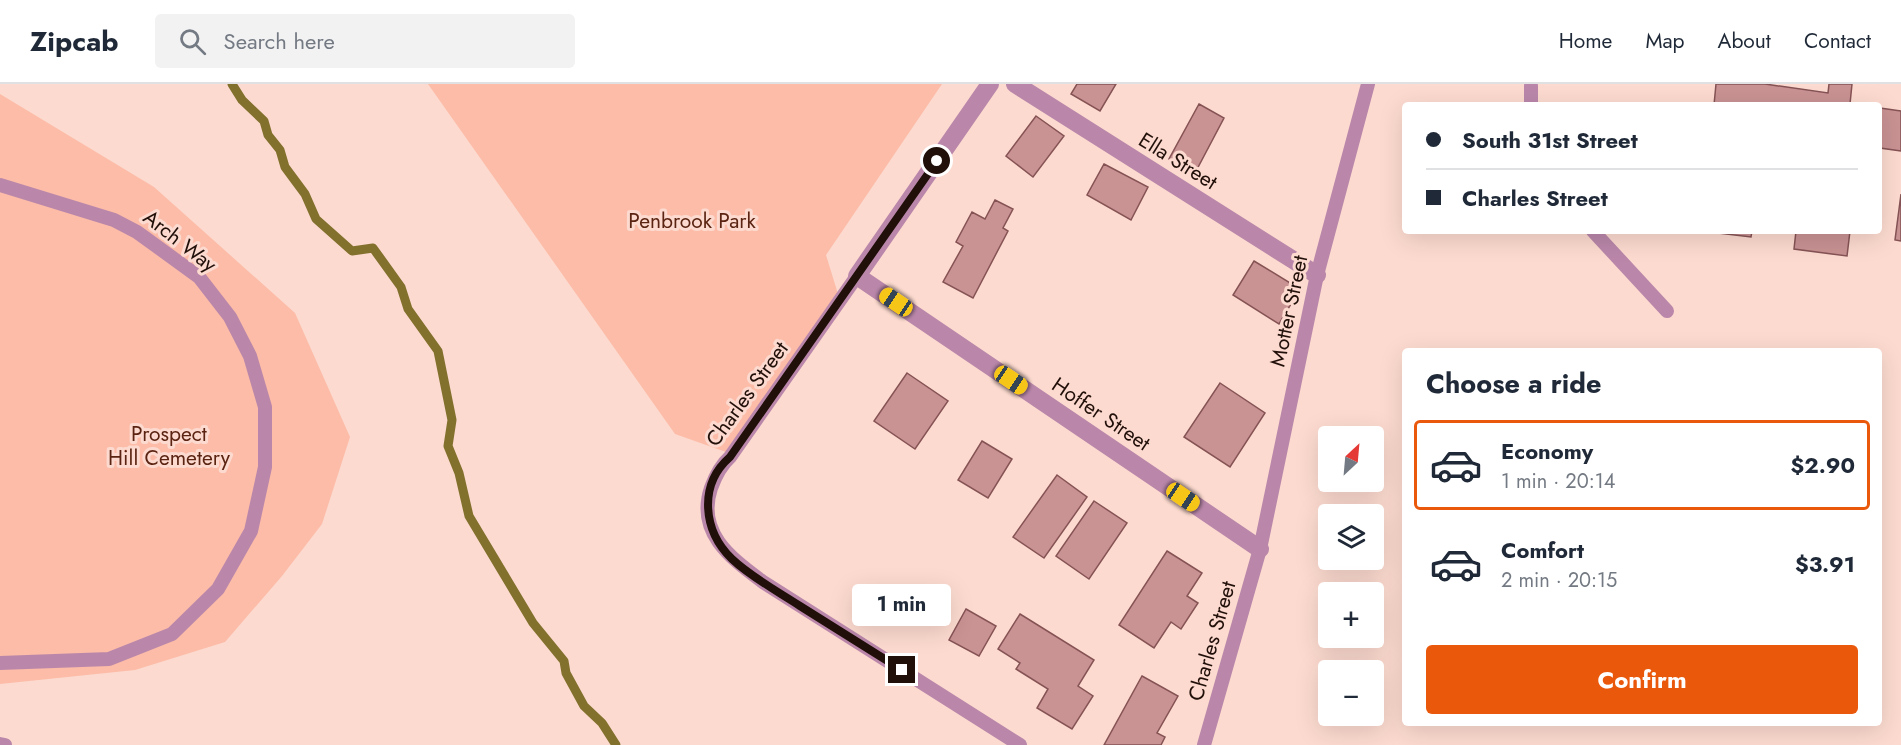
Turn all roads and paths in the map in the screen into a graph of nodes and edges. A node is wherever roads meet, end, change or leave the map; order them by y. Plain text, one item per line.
1 (990, 84) edge
2 (1015, 84) edge
3 (1368, 84) edge
4 (1530, 85) edge
5 (1531, 102) edge
6 (0, 185) edge
7 (1596, 234) edge
8 (1317, 275) junction
9 (857, 276) junction
10 (1667, 311) dead end
11 (1260, 549) junction
12 (0, 663) edge
13 (0, 744) edge
14 (4, 745) edge
15 (1020, 745) edge
16 (1204, 745) edge

1 - 9 street
2 - 8 street, Ella Street
3 - 8 lane, Motter Street
4 - 5 lane
6 - 12 lane, Arch Way
7 - 10 lane
8 - 11 lane, Motter Street
9 - 11 street, Hoffer Street
9 - 15 lane, Charles Street
11 - 16 lane, Charles Street
13 - 14 lane

